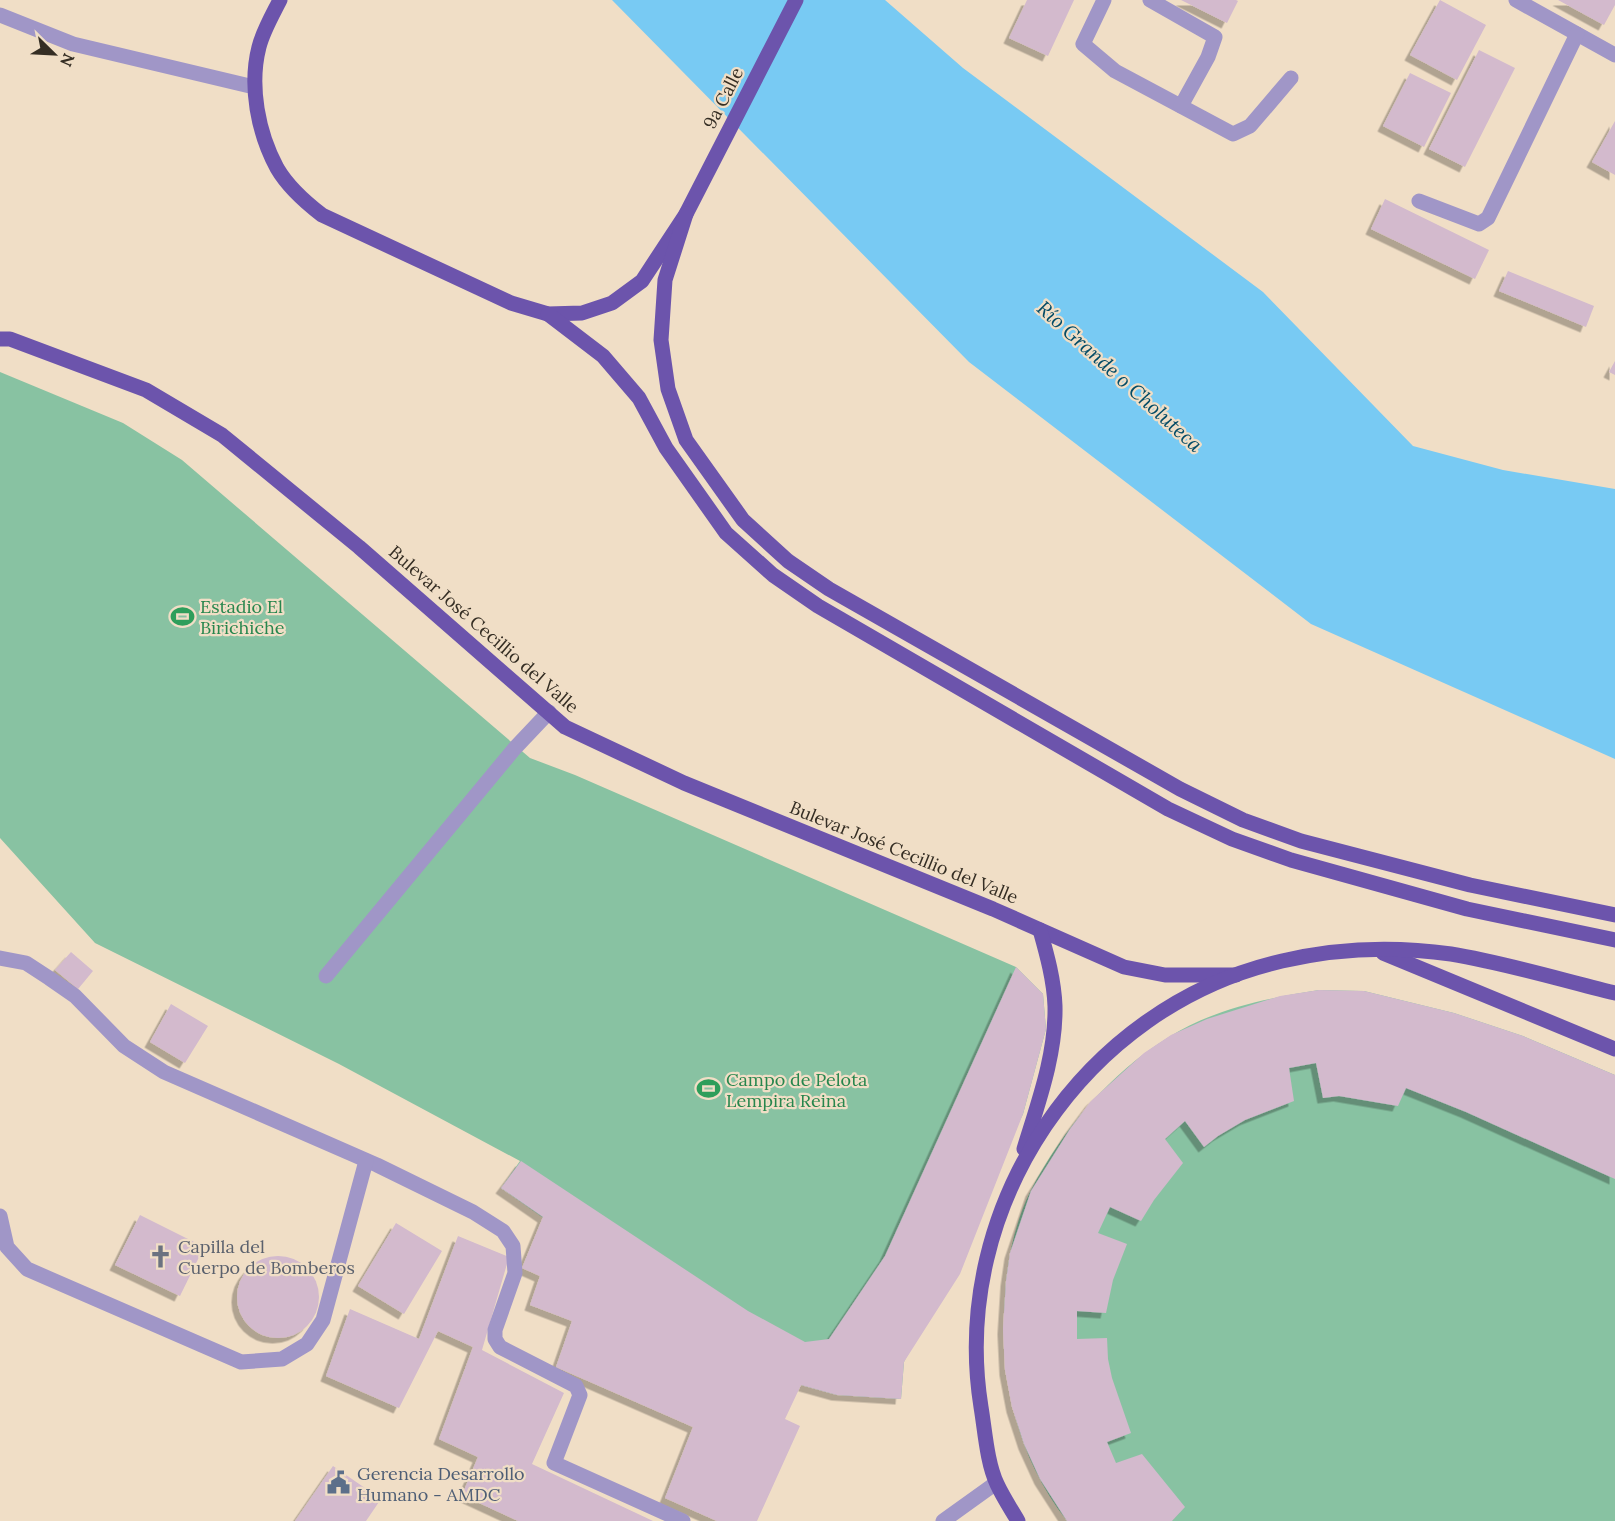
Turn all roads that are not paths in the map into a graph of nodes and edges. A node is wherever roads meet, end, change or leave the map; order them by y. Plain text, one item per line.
1 (796, 0) edge
2 (1104, 0) edge
3 (1150, 0) edge
4 (1516, 0) edge
5 (279, 2) edge
6 (0, 15) edge
7 (1576, 34) junction
8 (1615, 56) edge
9 (1291, 78) dead end
10 (254, 87) junction
11 (1181, 106) junction
12 (1419, 201) dead end
13 (686, 214) junction
14 (548, 314) junction
15 (0, 339) edge
16 (549, 712) junction
17 (1615, 915) edge
18 (1040, 930) junction
19 (1615, 940) edge
20 (1375, 950) junction
21 (0, 958) edge
22 (1236, 975) junction
23 (326, 976) dead end
24 (1615, 993) edge
25 (1615, 1049) edge
26 (366, 1161) junction
27 (1014, 1179) junction
28 (0, 1216) edge
29 (996, 1483) junction
30 (683, 1521) edge
31 (943, 1521) edge
32 (1018, 1521) edge

1 - 13 main road, 9a Calle
2 - 11 street
3 - 11 street
4 - 7 street
5 - 10 main road
6 - 10 street
7 - 8 street
7 - 12 street
9 - 11 street
10 - 14 main road
13 - 14 main road
13 - 17 main road
14 - 19 main road
15 - 16 main road, Bulevar José Cecillio del Valle
16 - 18 main road, Bulevar José Cecillio del Valle
16 - 23 street
18 - 22 main road, Bulevar José Cecillio del Valle
18 - 27 main road
20 - 22 main road
20 - 24 main road
20 - 25 main road
21 - 26 street
22 - 27 main road
26 - 28 street
26 - 30 street
27 - 29 main road
29 - 31 street
29 - 32 main road

